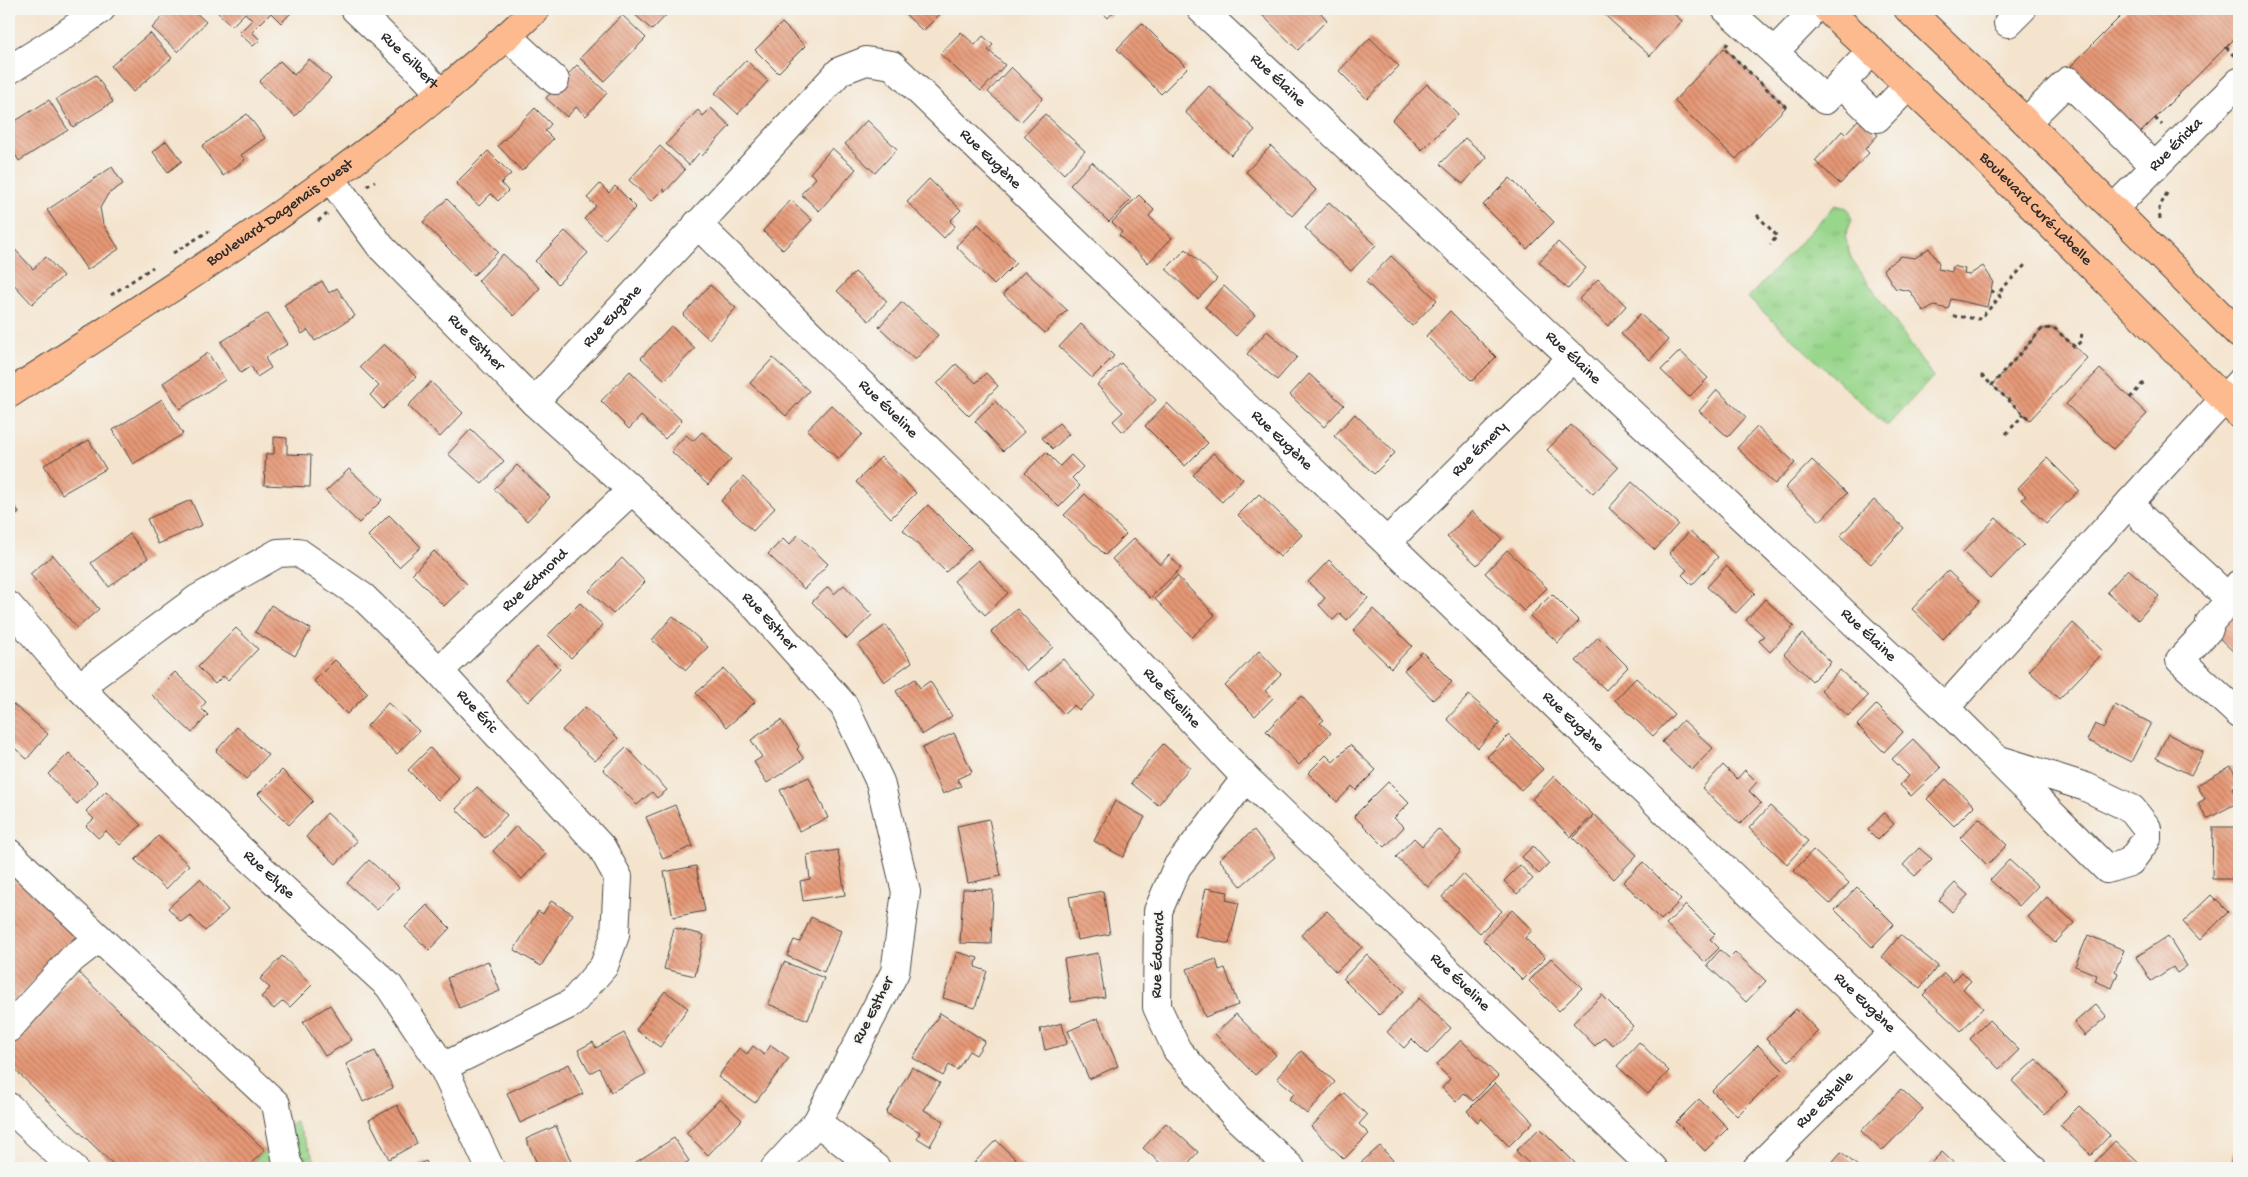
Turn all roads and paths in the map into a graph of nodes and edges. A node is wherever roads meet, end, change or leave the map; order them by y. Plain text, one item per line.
1 (101, 9) edge
2 (355, 9) edge
3 (536, 9) edge
4 (1201, 9) edge
5 (1726, 9) edge
6 (1908, 9) edge
7 (1823, 12) edge
8 (507, 36) junction
9 (1724, 48) dead end
10 (2226, 48) dead end
11 (1872, 51) junction
12 (1774, 52) junction
13 (9, 70) edge
14 (2238, 70) edge
15 (556, 80) dead end
16 (1841, 83) junction
17 (1908, 86) junction
18 (441, 94) junction
19 (1786, 107) dead end
20 (2026, 122) junction
21 (2154, 167) junction
22 (331, 179) junction
23 (2169, 190) dead end
24 (2113, 209) junction
25 (1757, 215) dead end
26 (2159, 217) dead end
27 (697, 224) junction
28 (210, 230) dead end
29 (1770, 244) dead end
30 (174, 253) dead end
31 (2026, 264) dead end
32 (153, 267) dead end
33 (1990, 291) dead end
34 (1998, 293) junction
35 (111, 295) dead end
36 (1953, 316) dead end
37 (2082, 330) dead end
38 (2239, 334) edge
39 (1573, 357) junction
40 (1980, 375) dead end
41 (2145, 381) dead end
42 (1992, 385) junction
43 (9, 394) edge
44 (2130, 398) dead end
45 (2234, 399) edge
46 (534, 402) junction
47 (2024, 414) junction
48 (2028, 418) dead end
49 (2006, 434) dead end
50 (632, 490) junction
51 (2130, 501) junction
52 (1387, 542) junction
53 (2235, 592) edge
54 (9, 606) edge
55 (439, 671) junction
56 (79, 687) junction
57 (1946, 708) junction
58 (2239, 714) edge
59 (2000, 760) junction
60 (1246, 778) junction
61 (9, 853) edge
62 (99, 938) junction
63 (9, 1028) edge
64 (1894, 1032) junction
65 (443, 1067) junction
66 (9, 1107) edge
67 (817, 1122) junction
68 (73, 1168) edge
69 (290, 1168) edge
70 (490, 1168) edge
71 (775, 1168) edge
72 (876, 1168) edge
73 (1292, 1168) edge
74 (1653, 1168) edge
75 (1757, 1168) edge
76 (2032, 1168) edge

1 - 13 street
2 - 18 street, Rue Gilbert
3 - 8 main road, Boulevard Dagenais Ouest
4 - 39 street, Rue Élaine
5 - 12 street
6 - 20 main road
7 - 11 main road, Boulevard Curé-Labelle
7 - 12 street
8 - 15 street
8 - 18 main road, Boulevard Dagenais Ouest
9 - 19 path
10 - 14 path
11 - 16 street
11 - 17 main road, Boulevard Curé-Labelle
12 - 16 street
14 - 21 street, Rue Éricka
16 - 17 street
17 - 45 main road, Boulevard Curé-Labelle
18 - 22 main road, Boulevard Dagenais Ouest
20 - 21 street
20 - 24 main road
21 - 24 street, Rue Éricka
22 - 43 main road, Boulevard Dagenais Ouest
22 - 46 street, Rue Esther
23 - 26 path, Rue Éricka
24 - 38 main road
25 - 29 path
27 - 46 street, Rue Eugène
27 - 52 street, Rue Eugène
27 - 60 street, Rue Éveline
28 - 30 path, Boulevard Dagenais Ouest
31 - 34 path
32 - 35 path
33 - 34 path
34 - 36 path
37 - 42 path
39 - 52 street, Rue Émery
39 - 57 street, Rue Élaine
40 - 42 path
41 - 44 path
42 - 47 path
45 - 51 street
46 - 50 street, Rue Esther
47 - 48 path
47 - 49 path
50 - 55 street, Rue Edmond
50 - 67 street, Rue Esther
51 - 53 street
51 - 57 street
52 - 64 street, Rue Eugène
53 - 58 street
54 - 56 street, Rue Elyse
55 - 56 street, Rue Éric
55 - 65 street, Rue Éric
56 - 65 street, Rue Elyse
57 - 59 street, Rue Élaine
59 - 59 street, Rue Élaine
60 - 73 street, Rue Édouard
60 - 74 street, Rue Éveline
61 - 62 street
62 - 63 street
62 - 69 street
64 - 75 street, Rue Estelle
64 - 76 street, Rue Eugène
65 - 70 street, Rue Elyse
66 - 68 street
67 - 71 street, Rue Esther
67 - 72 street

